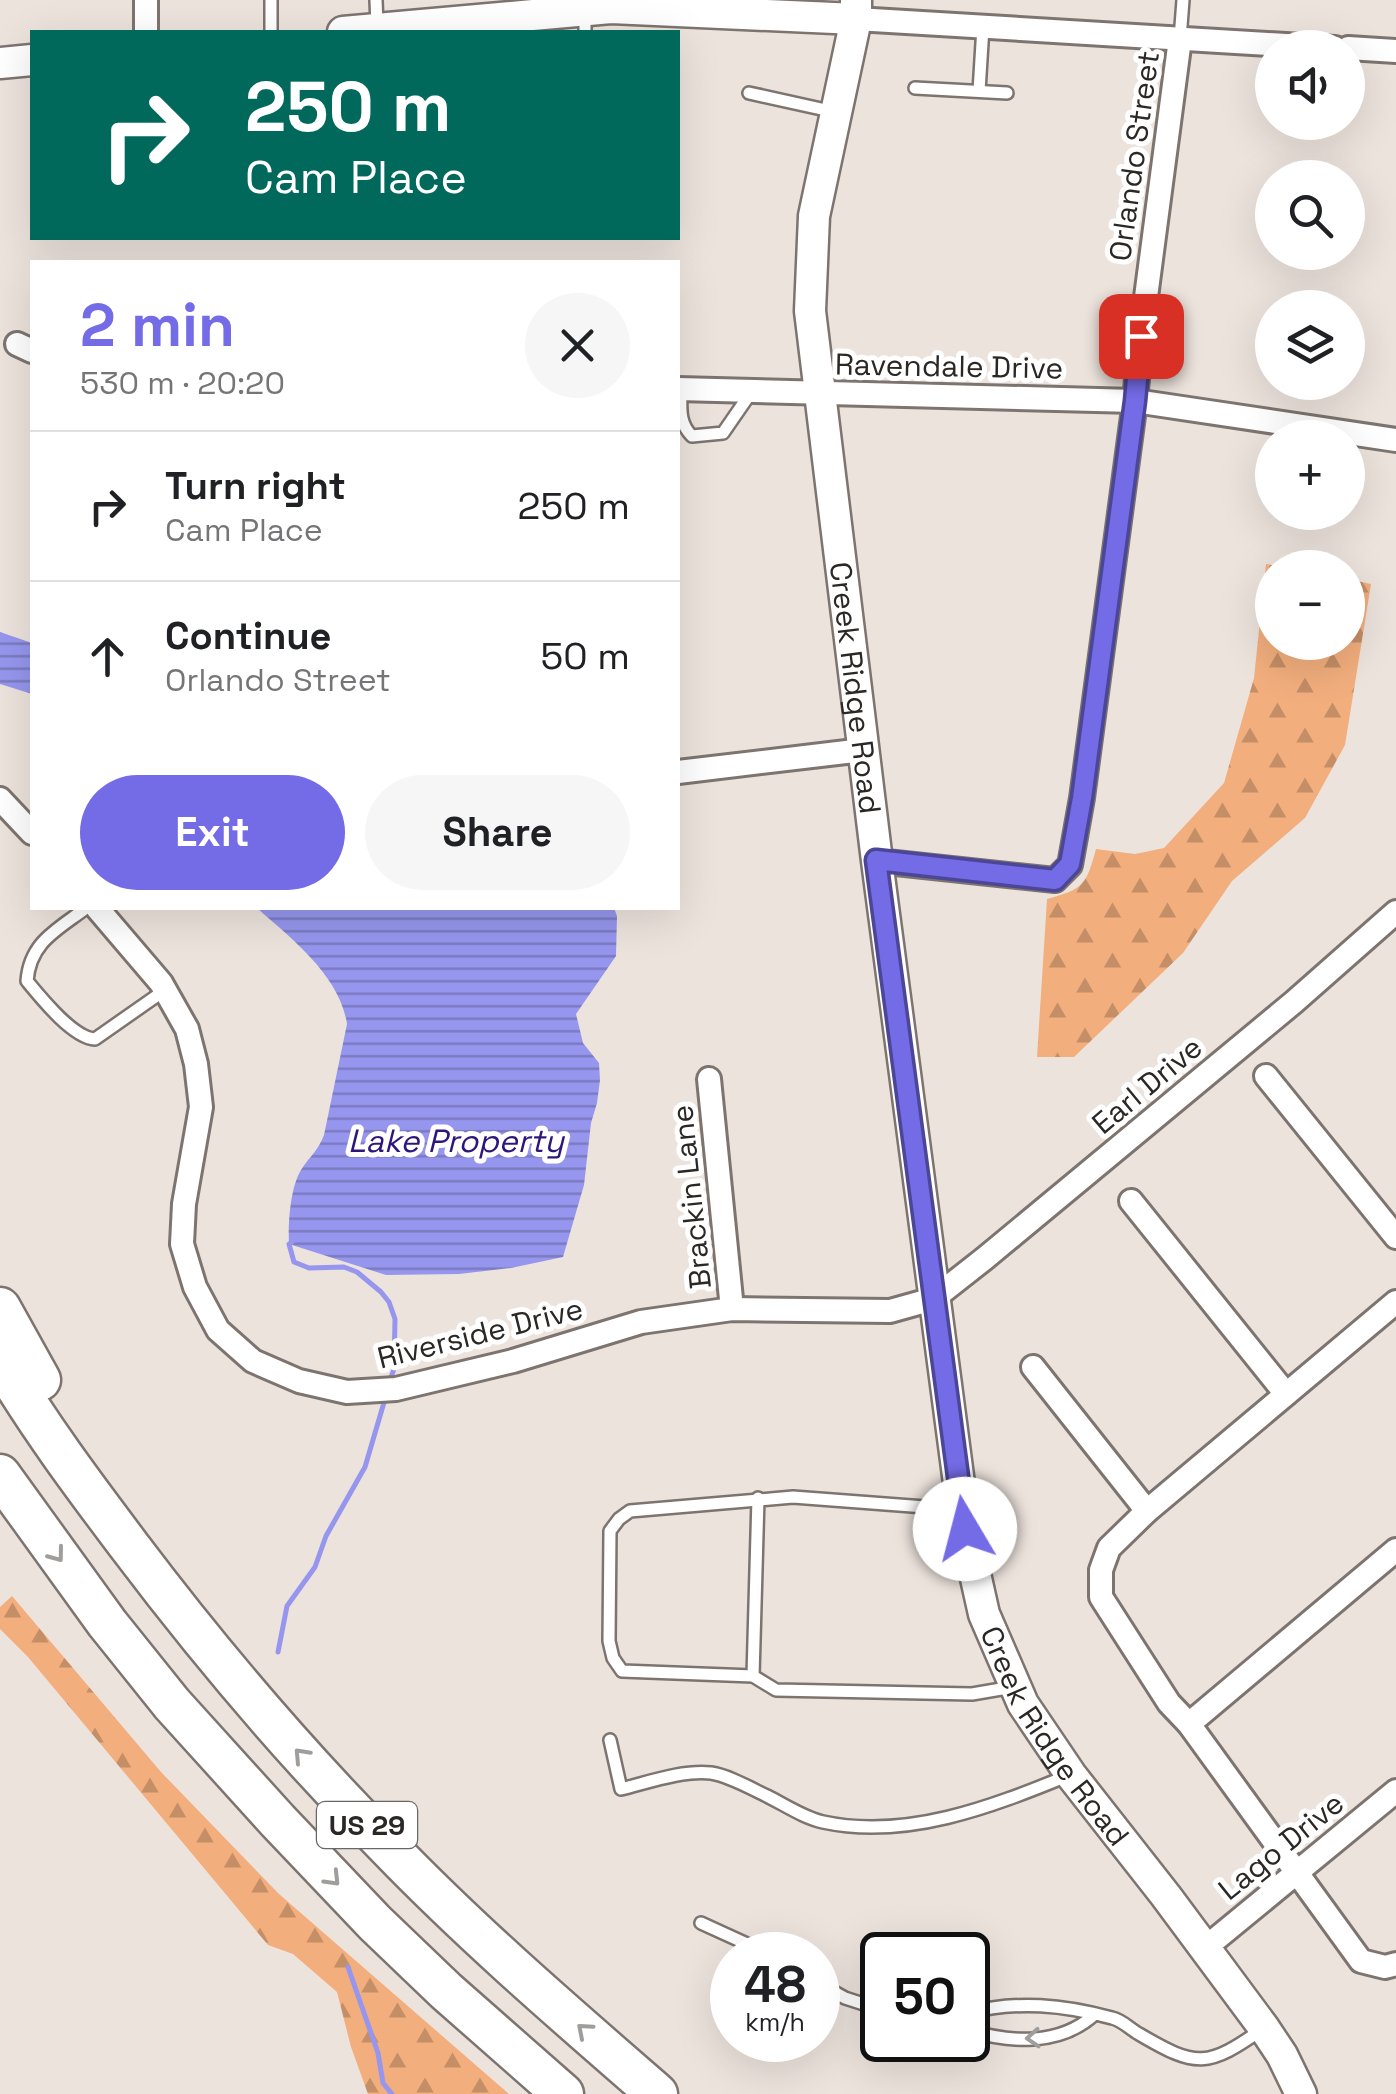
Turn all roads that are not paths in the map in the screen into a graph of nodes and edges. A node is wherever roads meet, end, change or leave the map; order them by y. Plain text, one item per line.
1 (146, 0) edge
2 (271, 0) edge
3 (1184, 0) edge
4 (714, 6) edge
5 (860, 6) edge
6 (377, 15) edge
7 (496, 17) edge
8 (585, 22) edge
9 (983, 27) junction
10 (146, 30) edge
11 (271, 30) edge
12 (347, 30) edge
13 (1180, 39) junction
14 (1255, 43) edge
15 (1365, 49) edge
16 (1396, 51) edge
17 (30, 60) edge
18 (0, 63) edge
19 (915, 88) dead end
20 (979, 91) junction
21 (749, 93) dead end
22 (1007, 93) dead end
23 (836, 112) junction
24 (680, 389) edge
25 (752, 391) junction
26 (820, 393) junction
27 (1135, 401) junction
28 (680, 404) edge
29 (1396, 440) edge
30 (863, 750) junction
31 (680, 772) edge
32 (0, 799) edge
33 (30, 831) edge
34 (876, 860) junction
35 (83, 910) edge
36 (98, 910) edge
37 (1393, 922) edge
38 (165, 990) junction
39 (1266, 1076) dead end
40 (709, 1079) dead end
41 (1131, 1201) dead end
42 (1396, 1237) edge
43 (933, 1299) junction
44 (1396, 1302) edge
45 (0, 1308) edge
46 (732, 1309) junction
47 (0, 1360) edge
48 (1032, 1367) dead end
49 (1286, 1394) junction
50 (0, 1476) edge
51 (758, 1498) junction
52 (961, 1502) junction
53 (1147, 1511) junction
54 (112, 1522) junction
55 (1396, 1550) edge
56 (753, 1676) junction
57 (1015, 1687) junction
58 (1189, 1724) junction
59 (610, 1740) dead end
60 (1071, 1775) junction
61 (1396, 1791) edge
62 (1298, 1872) junction
63 (701, 1923) dead end
64 (721, 1932) edge
65 (1205, 1948) junction
66 (1396, 1964) edge
67 (990, 2009) edge
68 (1094, 2016) junction
69 (1264, 2028) junction
70 (990, 2036) edge
71 (563, 2094) edge
72 (657, 2094) edge
73 (1301, 2094) edge

1 - 10 street
2 - 11 lane
3 - 13 lane
4 - 5 main road
4 - 8 main road
5 - 9 street
5 - 23 main road, Creek Ridge Road
6 - 7 main road
6 - 12 main road
7 - 8 main road
9 - 13 street
9 - 20 lane
13 - 14 street
13 - 27 street, Orlando Street
15 - 16 street
17 - 18 main road
19 - 20 lane
20 - 22 lane
21 - 23 lane
23 - 26 main road, Creek Ridge Road
24 - 25 street, Ravendale Drive
25 - 26 street, Ravendale Drive
25 - 28 lane
26 - 27 street, Ravendale Drive
26 - 30 main road, Creek Ridge Road
27 - 29 street, Ravendale Drive
27 - 34 street, Orlando Street
30 - 31 street
30 - 34 main road, Creek Ridge Road
32 - 33 street
34 - 43 main road, Creek Ridge Road
35 - 38 lane
36 - 38 street, Riverside Drive
37 - 43 street, Earl Drive
38 - 46 street, Riverside Drive
39 - 42 street
40 - 46 street, Brackin Lane
41 - 49 street
43 - 46 street, Riverside Drive
43 - 52 main road, Creek Ridge Road
44 - 49 street
45 - 54 highway
47 - 54 highway, US 29
48 - 53 street
49 - 53 street
50 -> 71 highway, US 29
51 - 52 lane
51 - 56 lane
51 - 56 lane
52 - 57 main road, Creek Ridge Road
53 - 58 street
72 -> 54 highway, US 29
55 - 58 street
56 - 57 lane
57 - 60 main road, Creek Ridge Road
58 - 62 street
59 - 60 lane
60 - 65 main road, Creek Ridge Road
61 - 62 street, Lago Drive
62 - 65 street, Lago Drive
62 - 66 street
63 - 64 lane
65 - 69 main road, Creek Ridge Road
67 - 68 lane
68 - 69 lane
68 -> 70 lane
69 - 73 main road, Creek Ridge Road

